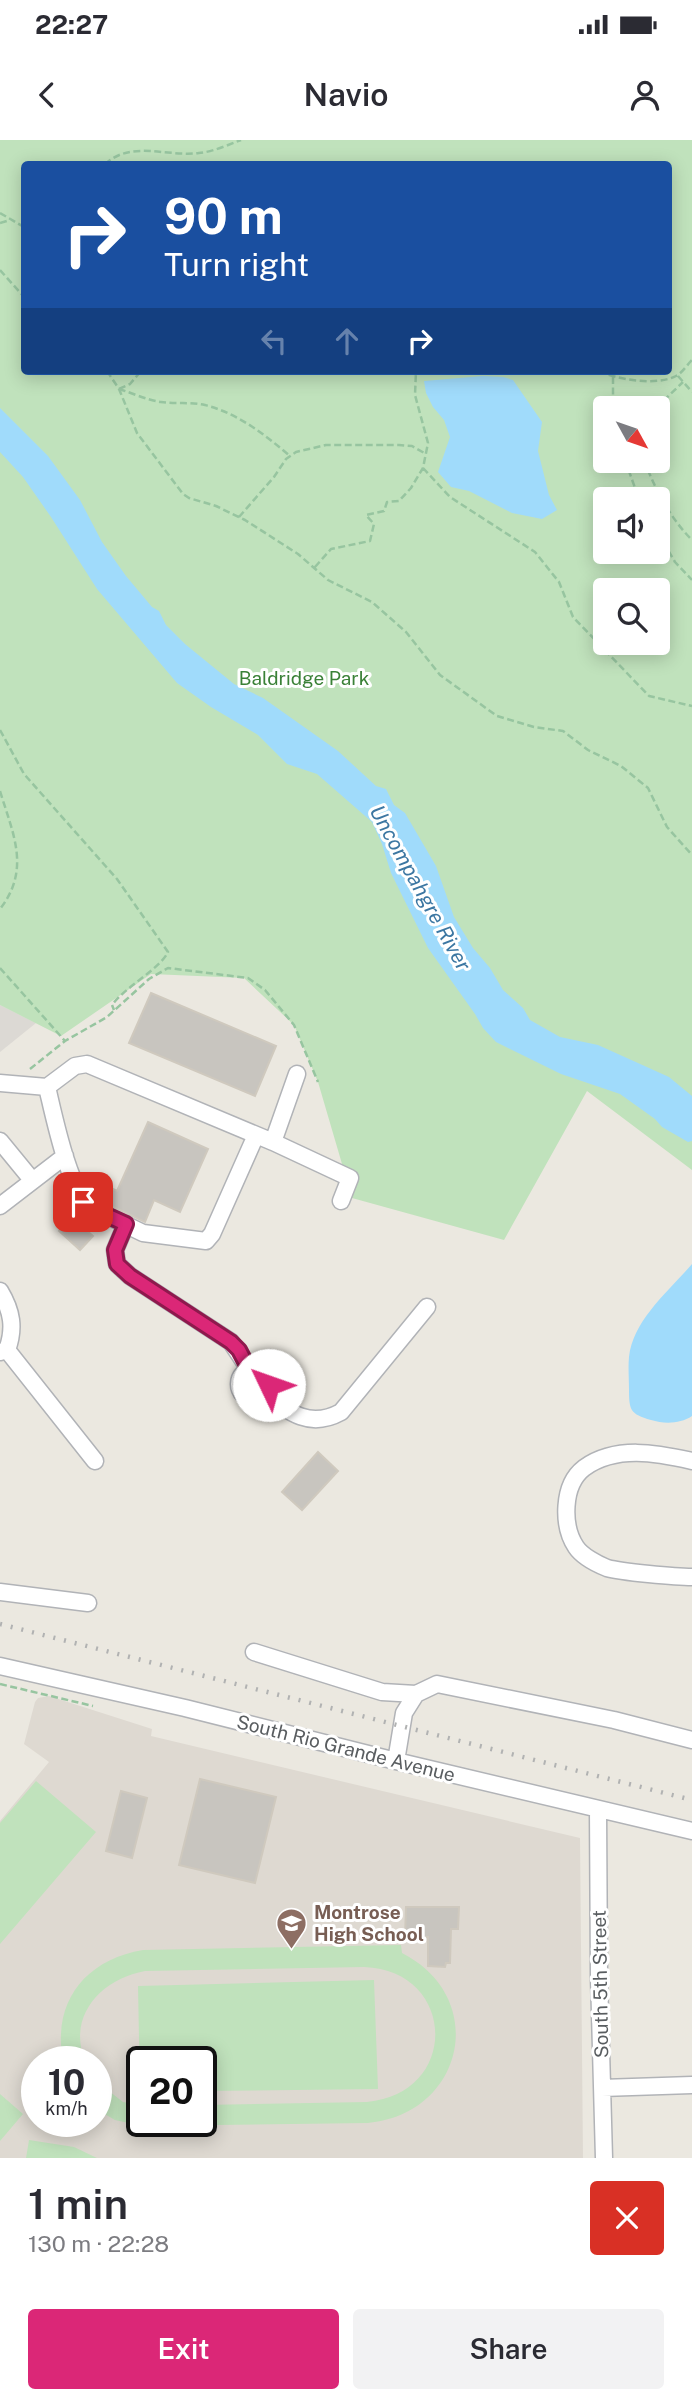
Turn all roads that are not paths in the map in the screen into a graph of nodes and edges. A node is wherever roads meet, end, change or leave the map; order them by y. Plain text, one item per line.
1 (297, 1074) dead end
2 (5, 1084) edge
3 (47, 1087) junction
4 (256, 1135) junction
5 (0, 1140) edge
6 (273, 1142) junction
7 (65, 1156) junction
8 (32, 1180) junction
9 (341, 1201) dead end
10 (0, 1206) edge
11 (126, 1224) junction
12 (0, 1291) edge
13 (427, 1307) dead end
14 (4, 1351) edge
15 (249, 1369) junction
16 (266, 1394) junction
17 (95, 1461) dead end
18 (692, 1461) edge
19 (687, 1577) edge
20 (0, 1592) edge
21 (88, 1603) dead end
22 (254, 1652) dead end
23 (0, 1666) edge
24 (416, 1694) junction
25 (692, 1740) edge
26 (396, 1761) junction
27 (598, 1809) junction
28 (692, 1831) edge
29 (692, 2085) edge
30 (602, 2088) junction
31 (604, 2158) edge

1 - 6 street
2 - 3 street
3 - 4 street
3 - 7 street
4 - 6 street
4 - 11 street
5 - 8 street
6 - 9 street
7 - 8 street
7 - 11 street
8 - 10 street
11 - 15 street
12 - 14 street
13 - 16 street
14 - 17 street
15 - 16 street
15 - 16 street
18 - 19 street
20 - 21 street
22 - 24 street
23 - 26 street, South Rio Grande Avenue
24 - 25 street
24 - 26 street
26 - 27 street, South Rio Grande Avenue
27 - 28 street, South Rio Grande Avenue
27 - 30 street, South 5th Street
29 - 30 street
30 - 31 street, South 5th Street

